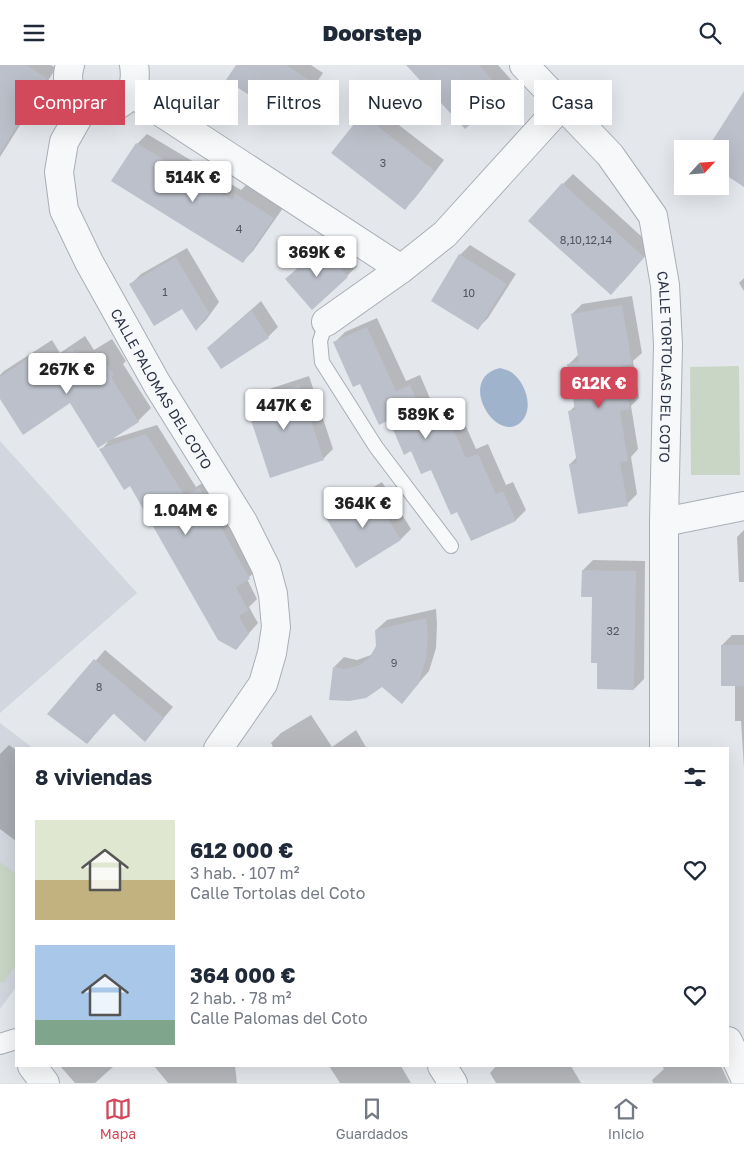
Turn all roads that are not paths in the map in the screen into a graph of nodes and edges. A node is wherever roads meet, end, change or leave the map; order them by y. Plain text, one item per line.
1 (70, 65) edge
2 (134, 65) edge
3 (524, 65) edge
4 (68, 80) edge
5 (538, 80) edge
6 (130, 93) junction
7 (125, 99) edge
8 (74, 125) edge
9 (544, 125) edge
10 (581, 125) edge
11 (401, 269) junction
12 (326, 322) joint
13 (744, 506) edge
14 (664, 522) junction
15 (451, 546) dead end
16 (230, 743) edge
17 (664, 747) edge
18 (15, 1039) edge
19 (729, 1043) edge
20 (0, 1044) edge
21 (33, 1067) edge
22 (443, 1067) edge
23 (744, 1076) edge
24 (45, 1083) edge
25 (453, 1083) edge

1 - 4 street
2 - 6 street
3 - 5 street, CALLE TORTOLAS DEL COTO
6 - 7 street
6 - 11 street
8 - 16 street, CALLE PALOMAS DEL COTO
9 - 11 street
10 - 14 street, CALLE TORTOLAS DEL COTO
11 - 12 street
12 - 15 lane
13 - 14 street
14 - 17 street, CALLE TORTOLAS DEL COTO
18 - 20 street
19 - 23 street
21 - 24 street
22 - 25 street

